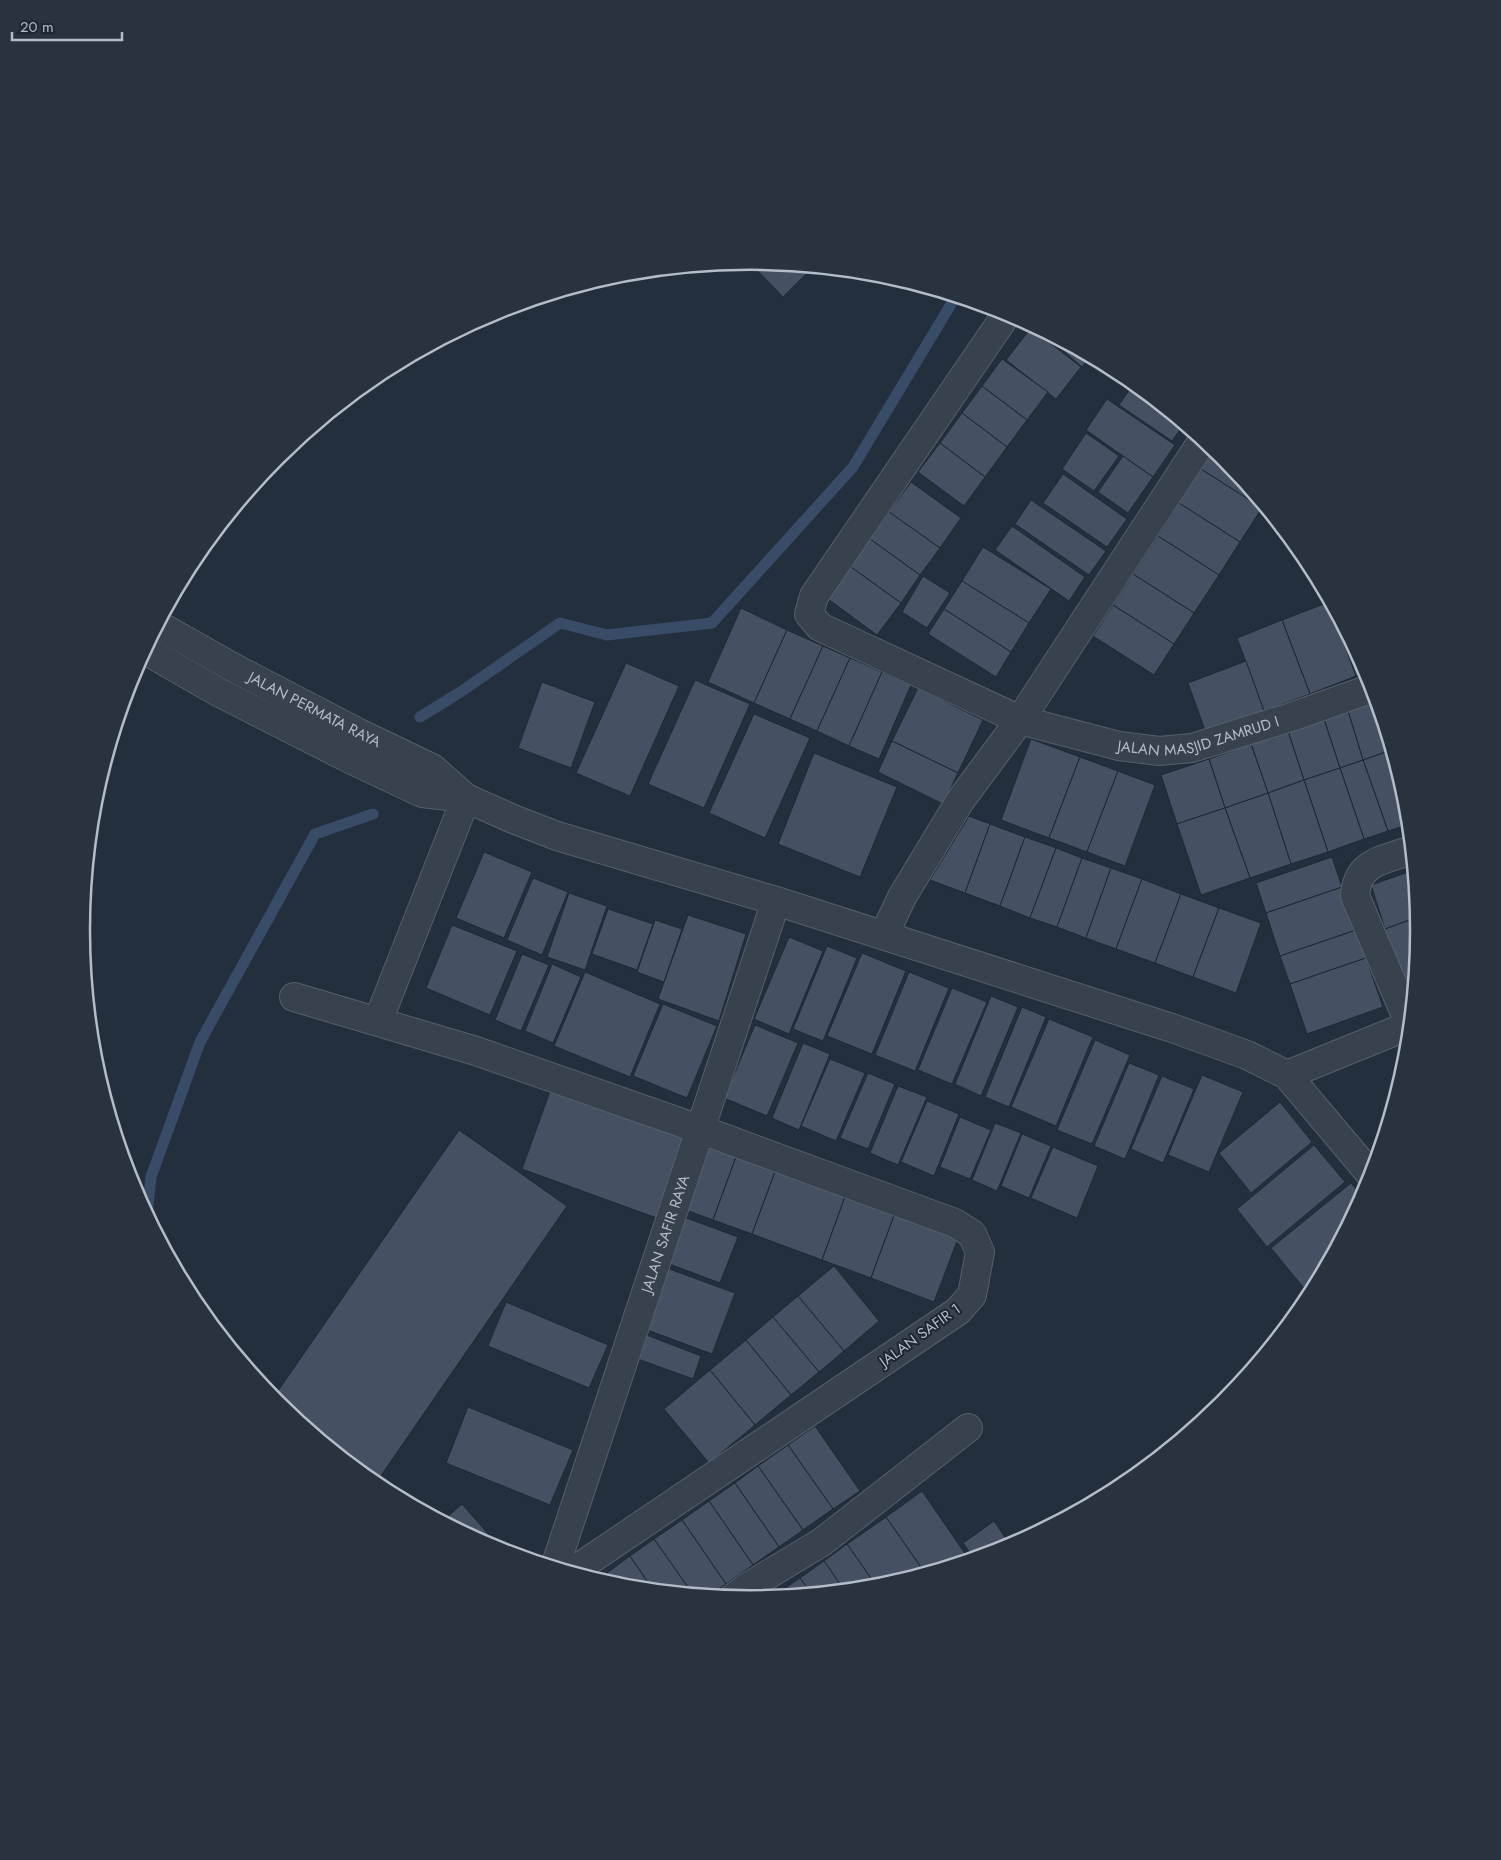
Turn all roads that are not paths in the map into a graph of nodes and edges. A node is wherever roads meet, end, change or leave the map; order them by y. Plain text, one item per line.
1 (1003, 320) edge
2 (1199, 446) edge
3 (163, 628) edge
4 (151, 653) edge
5 (1366, 690) edge
6 (1020, 720) junction
7 (466, 798) junction
8 (1406, 852) edge
9 (776, 901) junction
10 (884, 935) junction
11 (294, 997) dead end
12 (1405, 1014) edge
13 (378, 1021) junction
14 (1403, 1027) edge
15 (1287, 1075) junction
16 (699, 1129) junction
17 (1366, 1169) edge
18 (968, 1428) dead end
19 (557, 1561) edge
20 (579, 1568) edge
21 (744, 1590) edge

1 - 6 street, JALAN MASJID ZAMRUD I
2 - 6 street
3 - 7 street, JALAN PERMATA RAYA
4 - 7 street
5 - 6 street, JALAN MASJID ZAMRUD I
6 - 10 street
7 - 9 street
7 - 13 street
8 - 12 street
9 - 10 street
9 - 16 street, JALAN SAFIR RAYA
10 - 15 street
11 - 13 street, JALAN SAFIR 1
13 - 16 street, JALAN SAFIR 1
14 - 15 street
15 - 17 street
16 - 19 street, JALAN SAFIR RAYA
16 - 20 street, JALAN SAFIR 1
18 - 21 street

